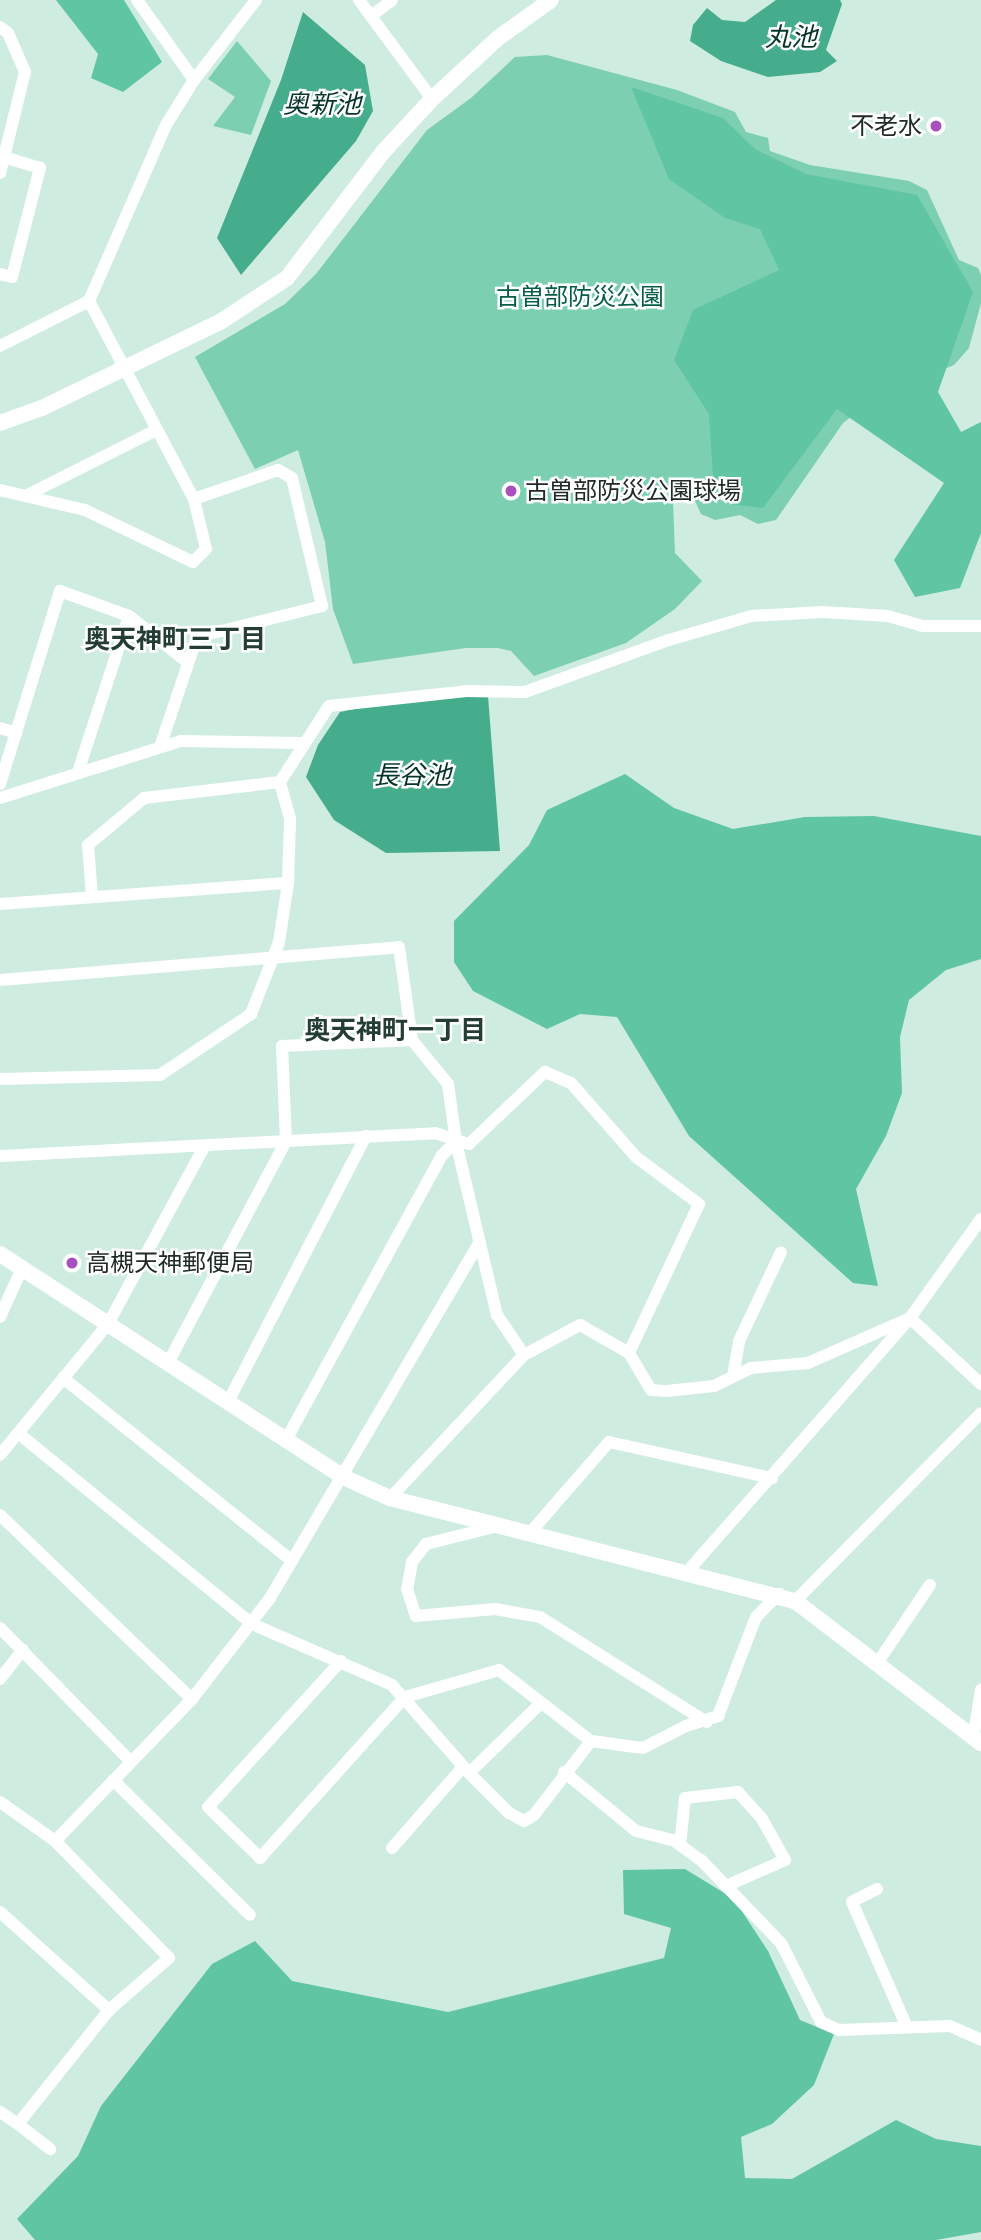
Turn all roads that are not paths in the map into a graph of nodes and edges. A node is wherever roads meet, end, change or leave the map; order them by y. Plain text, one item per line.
1 (137, 0) edge
2 (359, 0) edge
3 (392, 0) edge
4 (551, 0) edge
5 (251, 2) edge
6 (371, 16) junction
7 (0, 27) edge
8 (194, 80) junction
9 (432, 99) junction
10 (4, 157) junction
11 (0, 173) edge
12 (0, 274) edge
13 (89, 301) junction
14 (0, 346) edge
15 (121, 368) junction
16 (0, 424) edge
17 (156, 430) junction
18 (0, 490) edge
19 (27, 495) junction
20 (194, 499) junction
21 (129, 615) junction
22 (981, 626) edge
23 (186, 661) junction
24 (0, 728) edge
25 (16, 733) junction
26 (302, 743) junction
27 (160, 747) junction
28 (78, 772) junction
29 (280, 782) junction
30 (0, 784) edge
31 (0, 798) edge
32 (288, 883) junction
33 (92, 897) junction
34 (0, 904) edge
35 (275, 956) junction
36 (0, 980) edge
37 (412, 1040) junction
38 (0, 1079) edge
39 (366, 1136) junction
40 (286, 1140) junction
41 (456, 1142) junction
42 (205, 1145) junction
43 (0, 1156) edge
44 (981, 1219) edge
45 (480, 1242) junction
46 (780, 1252) dead end
47 (0, 1254) edge
48 (22, 1268) junction
49 (0, 1317) edge
50 (910, 1318) junction
51 (108, 1324) junction
52 (629, 1353) junction
53 (524, 1355) junction
54 (168, 1363) junction
55 (733, 1376) junction
56 (63, 1378) junction
57 (981, 1384) edge
58 (228, 1402) junction
59 (981, 1413) edge
60 (18, 1433) junction
61 (286, 1440) junction
62 (0, 1455) edge
63 (343, 1477) junction
64 (772, 1478) junction
65 (390, 1498) junction
66 (0, 1515) edge
67 (498, 1526) junction
68 (529, 1534) junction
69 (292, 1561) junction
70 (687, 1572) junction
71 (930, 1585) dead end
72 (779, 1594) junction
73 (795, 1601) junction
74 (251, 1624) junction
75 (0, 1628) edge
76 (23, 1650) junction
77 (341, 1661) junction
78 (878, 1662) junction
79 (0, 1679) edge
80 (981, 1690) edge
81 (405, 1697) junction
82 (192, 1699) junction
83 (541, 1703) junction
84 (707, 1722) junction
85 (977, 1738) edge
86 (591, 1741) junction
87 (131, 1762) junction
88 (466, 1770) junction
89 (564, 1772) junction
90 (113, 1780) junction
91 (0, 1802) edge
92 (55, 1841) junction
93 (680, 1845) junction
94 (392, 1848) dead end
95 (726, 1886) junction
96 (877, 1889) dead end
97 (0, 1912) edge
98 (250, 1915) dead end
99 (109, 2010) junction
100 (906, 2025) junction
101 (981, 2040) edge
102 (0, 2112) edge
103 (18, 2124) junction
104 (50, 2148) dead end

1 - 8 street
2 - 6 street
3 - 6 street
4 - 9 street
5 - 8 street
6 - 9 street
7 - 10 street
8 - 13 street
9 - 15 street
10 - 11 street
10 - 12 street
13 - 14 street
13 - 15 street
15 - 16 street
15 - 17 street
17 - 19 street
17 - 20 street
18 - 19 street
19 - 20 street
20 - 23 street
21 - 23 street
21 - 25 street
21 - 28 street
22 - 26 street
23 - 27 street
24 - 25 street
25 - 30 street
26 - 27 street
26 - 29 street
27 - 28 street
28 - 31 street
29 - 32 street
29 - 33 street
32 - 33 street
32 - 35 street
33 - 34 street
35 - 36 street
35 - 37 street
35 - 38 street
37 - 40 street
37 - 41 street
39 - 40 street
39 - 41 street
39 - 58 street
40 - 42 street
40 - 54 street
41 - 45 street
41 - 52 street
41 - 61 street
42 - 43 street
42 - 51 street
44 - 50 street
45 - 53 street
45 - 63 street
46 - 55 street
47 - 48 street
48 - 49 street
48 - 51 street
50 - 55 street
50 - 57 street
50 - 64 street
51 - 54 street
51 - 56 street
52 - 53 street
52 - 55 street
53 - 65 street
54 - 58 street
56 - 60 street
56 - 69 street
58 - 61 street
59 - 73 street
60 - 62 street
60 - 74 street
61 - 63 street
63 - 65 street
63 - 69 street
64 - 68 street
64 - 70 street
65 - 67 street
66 - 82 street
67 - 68 street
67 - 84 street
68 - 70 street
69 - 74 street
70 - 72 street
71 - 78 street
72 - 73 street
72 - 84 street
73 - 78 street
74 - 77 street
74 - 82 street
75 - 76 street
76 - 79 street
76 - 87 street
77 - 81 street
77 - 81 street
78 - 85 street
80 - 85 street
81 - 83 street
81 - 88 street
82 - 87 street
83 - 86 street
83 - 88 street
84 - 86 street
86 - 89 street
87 - 90 street
88 - 89 street
88 - 94 street
89 - 93 street
90 - 92 street
90 - 98 street
91 - 92 street
92 - 99 street
93 - 95 street
93 - 95 street
95 - 100 street
96 - 100 street
97 - 99 street
99 - 103 street
100 - 101 street
102 - 103 street
103 - 104 street

